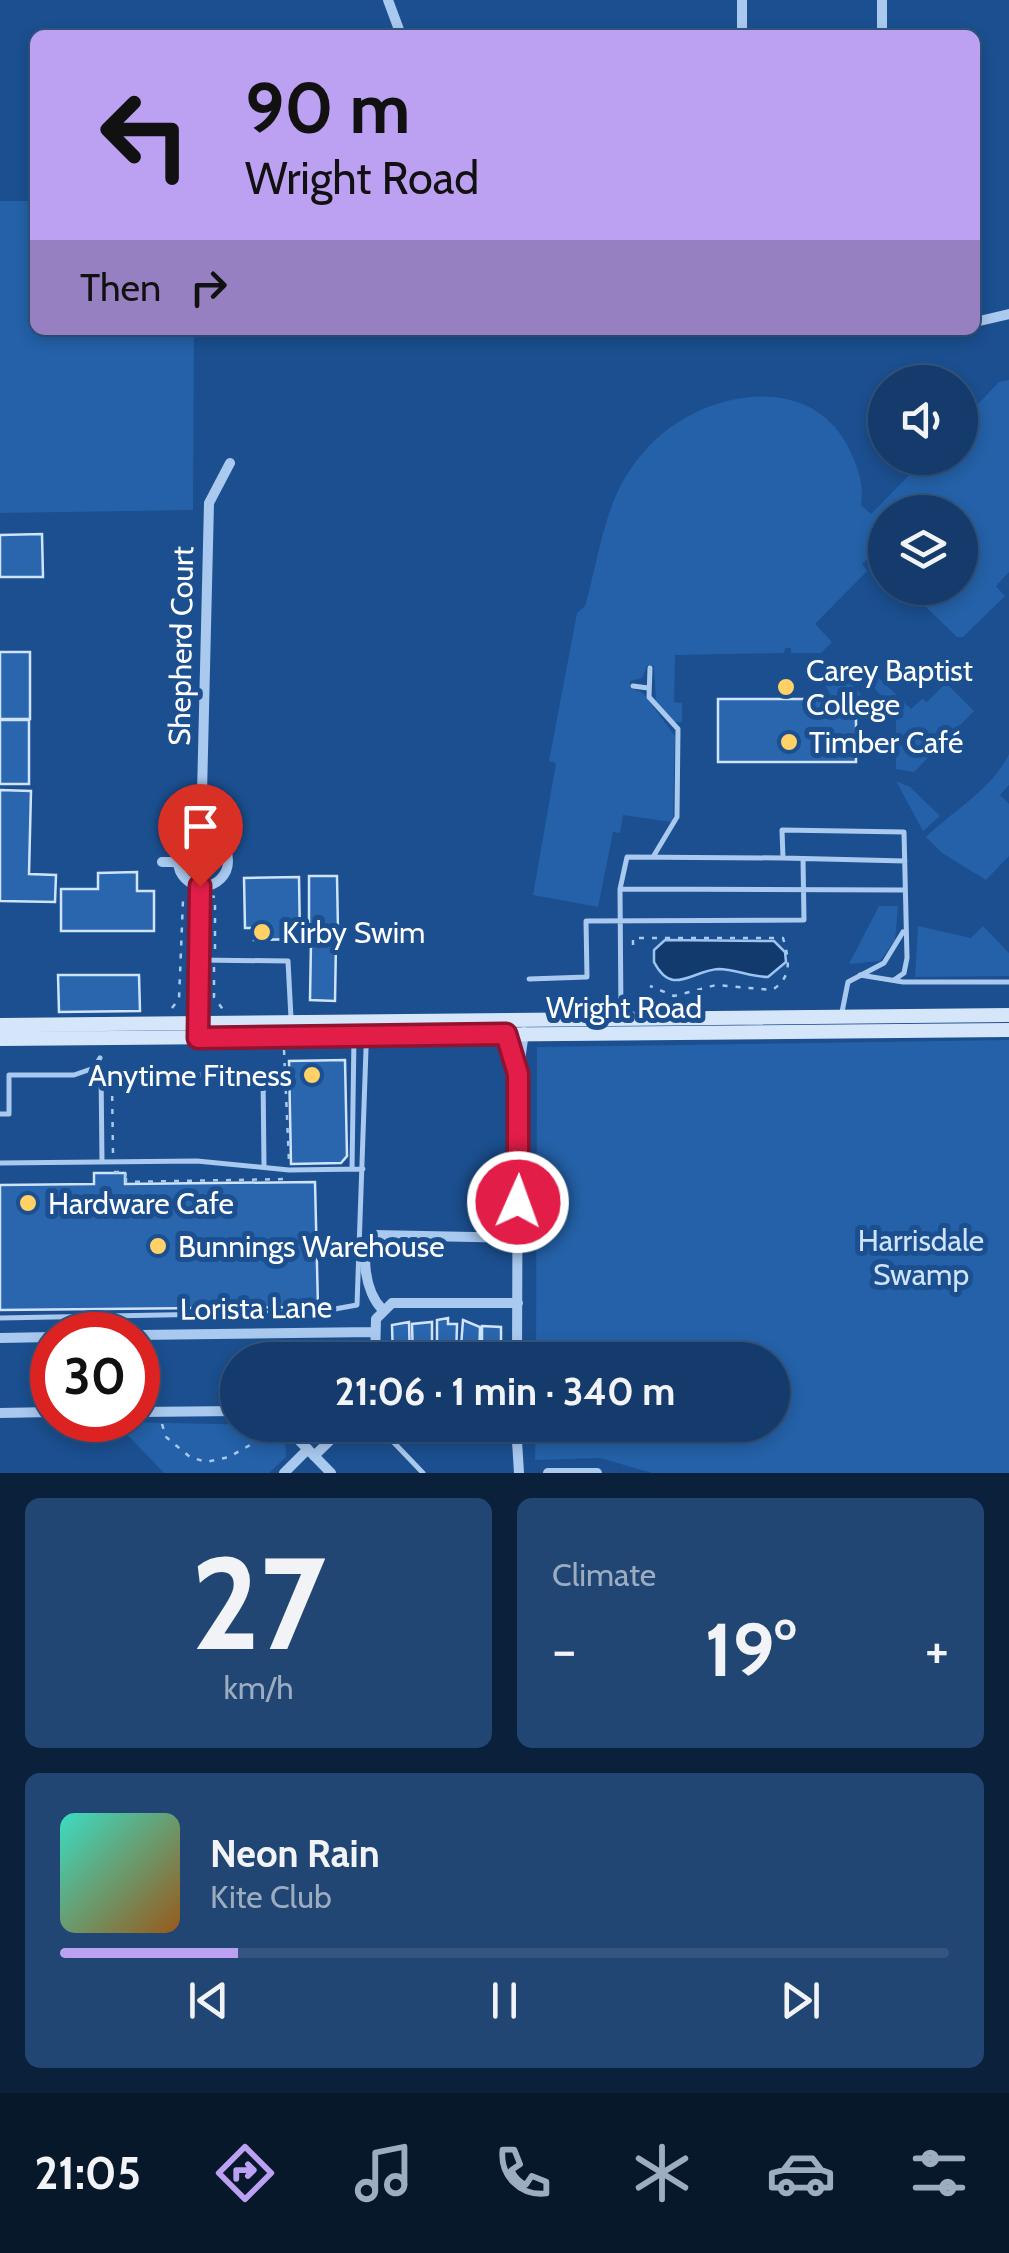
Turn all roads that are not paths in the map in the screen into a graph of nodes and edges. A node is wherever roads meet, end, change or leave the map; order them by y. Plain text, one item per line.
1 (388, 0) edge
2 (742, 0) edge
3 (882, 0) edge
4 (399, 30) edge
5 (742, 30) edge
6 (882, 30) edge
7 (1009, 314) edge
8 (980, 321) edge
9 (230, 463) dead end
10 (650, 668) dead end
11 (633, 686) dead end
12 (648, 688) junction
13 (201, 835) junction
14 (653, 857) junction
15 (783, 858) junction
16 (803, 859) junction
17 (162, 862) dead end
18 (178, 862) junction
19 (229, 862) junction
20 (242, 862) dead end
21 (906, 862) junction
22 (620, 889) junction
23 (200, 890) junction
24 (804, 890) junction
25 (905, 890) junction
26 (619, 921) junction
27 (904, 930) junction
28 (199, 960) junction
29 (860, 974) junction
30 (529, 979) dead end
31 (894, 980) junction
32 (1009, 982) edge
33 (847, 1015) junction
34 (1009, 1015) edge
35 (621, 1019) junction
36 (291, 1022) junction
37 (0, 1025) edge
38 (506, 1026) junction
39 (360, 1027) junction
40 (524, 1027) junction
41 (1009, 1030) edge
42 (197, 1031) junction
43 (849, 1032) junction
44 (100, 1034) junction
45 (622, 1036) junction
46 (0, 1039) edge
47 (100, 1058) junction
48 (100, 1069) junction
49 (518, 1074) junction
50 (0, 1114) edge
51 (102, 1162) junction
52 (0, 1163) edge
53 (264, 1167) junction
54 (342, 1169) junction
55 (352, 1169) junction
56 (363, 1169) junction
57 (342, 1178) dead end
58 (519, 1238) junction
59 (518, 1302) junction
60 (382, 1310) junction
61 (0, 1318) edge
62 (374, 1332) junction
63 (160, 1335) edge
64 (30, 1337) edge
65 (0, 1338) edge
66 (374, 1342) edge
67 (517, 1342) edge
68 (220, 1411) edge
69 (0, 1412) edge
70 (30, 1412) edge
71 (160, 1412) edge
72 (298, 1442) edge
73 (324, 1442) edge
74 (394, 1442) edge
75 (517, 1442) edge
76 (311, 1452) junction
77 (284, 1473) edge
78 (331, 1473) edge
79 (424, 1473) edge
80 (519, 1473) edge
81 (548, 1473) edge
82 (597, 1473) edge

1 - 4 street
2 - 5 street
3 - 6 street
7 - 8 street
9 - 13 street, Shepherd Court
10 - 12 lane
11 - 12 lane
12 - 14 lane
13 - 18 street
13 - 19 street
14 - 15 lane
14 - 22 lane
15 - 16 lane
15 - 21 lane
16 - 21 lane
16 - 24 lane
17 - 18 street
18 - 23 street
19 - 20 street
19 - 23 street
21 - 25 lane
22 - 24 lane
22 - 26 lane
23 - 28 street
24 - 25 lane
24 - 26 lane
25 - 27 lane
26 - 30 lane
26 - 35 lane
27 - 29 lane
27 - 31 lane
28 - 36 lane
28 - 42 street
29 - 31 lane
29 - 33 lane
31 - 32 lane
33 - 34 street, Wright Road
33 - 35 street, Wright Road
33 - 43 street
35 - 40 street, Wright Road
35 - 45 street
36 - 39 street, Wright Road
36 - 42 street, Wright Road
37 - 44 street, Wright Road
38 - 39 street, Wright Road
38 - 40 street, Wright Road
38 - 49 street
39 - 42 street, Wright Road
39 - 55 lane
39 - 56 lane
40 - 45 street, Wright Road
40 - 49 street
41 - 43 street, Wright Road
42 - 44 street, Wright Road
43 - 45 street, Wright Road
44 - 46 street, Wright Road
44 - 47 lane
47 - 48 lane
47 - 50 lane
48 - 51 lane
48 - 53 lane
49 - 58 street
51 - 52 lane
51 - 53 lane
53 - 54 lane
54 - 55 lane
54 - 57 lane
55 - 56 lane
56 - 61 lane
58 - 59 street
58 - 60 street
59 - 60 street
59 - 67 street
60 - 62 street
62 - 63 street, Lorista Lane
62 - 66 street
64 - 65 street
68 - 71 street
69 - 70 street
72 - 76 street
73 - 76 street
74 - 79 lane
75 - 80 street
76 - 77 street
76 - 78 street
81 - 82 street

